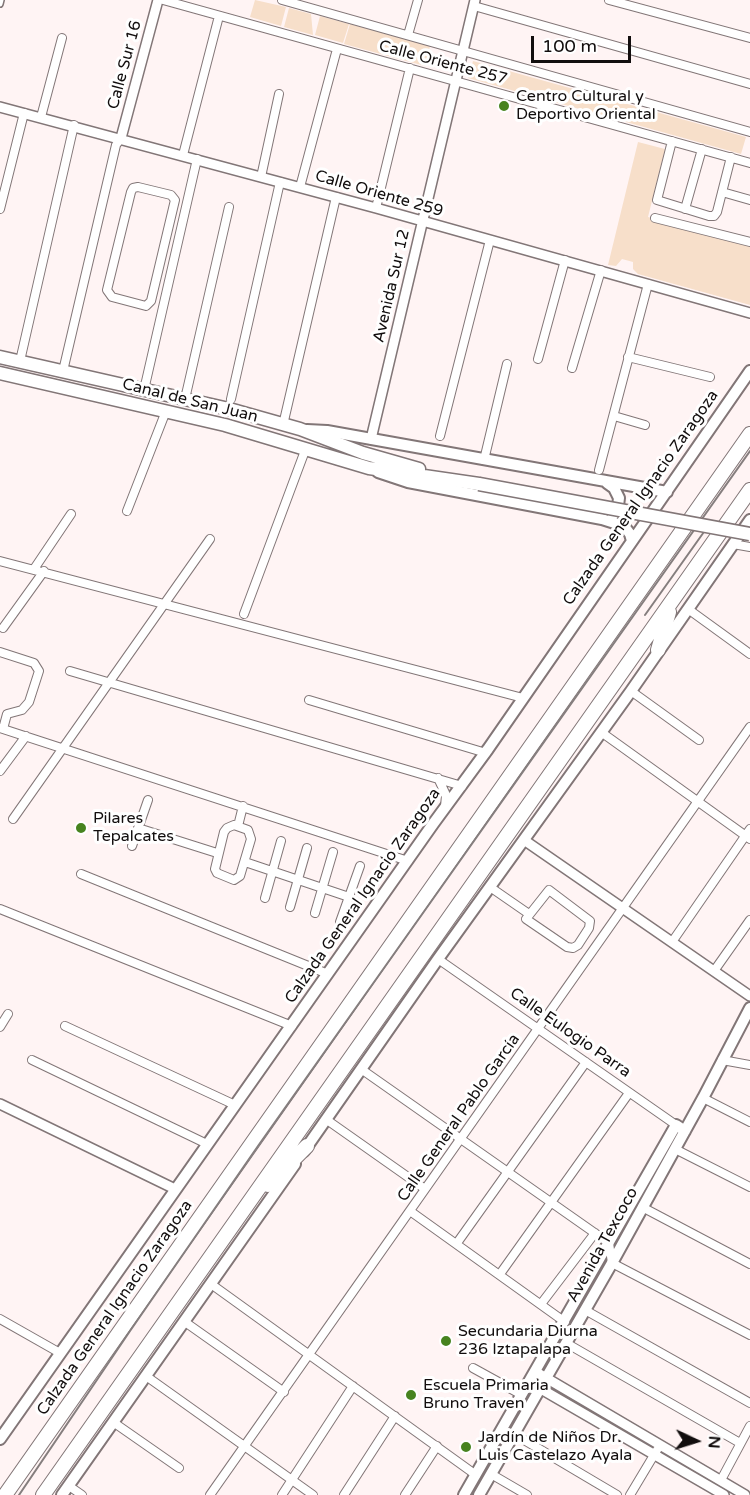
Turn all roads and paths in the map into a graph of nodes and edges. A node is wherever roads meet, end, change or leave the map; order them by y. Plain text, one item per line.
1 (158, 0) edge
2 (163, 0) edge
3 (282, 0) edge
4 (418, 0) edge
5 (609, 0) edge
6 (475, 3) edge
7 (219, 16) junction
8 (408, 35) junction
9 (62, 38) dead end
10 (750, 38) edge
11 (337, 49) junction
12 (463, 51) junction
13 (410, 68) junction
14 (456, 82) junction
15 (750, 84) edge
16 (279, 94) dead end
17 (0, 106) edge
18 (24, 113) junction
19 (41, 117) junction
20 (74, 125) junction
21 (750, 132) edge
22 (122, 138) junction
23 (672, 141) junction
24 (702, 149) junction
25 (183, 155) junction
26 (731, 157) junction
27 (197, 159) junction
28 (750, 163) edge
29 (261, 177) junction
30 (280, 182) junction
31 (300, 187) junction
32 (722, 192) junction
33 (336, 197) junction
34 (750, 198) edge
35 (229, 207) dead end
36 (376, 208) junction
37 (685, 208) junction
38 (0, 209) edge
39 (656, 218) dead end
40 (421, 221) junction
41 (490, 240) junction
42 (750, 242) edge
43 (565, 260) junction
44 (162, 262) junction
45 (173, 266) junction
46 (601, 270) junction
47 (648, 284) junction
48 (750, 313) edge
49 (0, 357) edge
50 (628, 357) junction
51 (538, 359) dead end
52 (20, 361) junction
53 (507, 364) dead end
54 (64, 367) junction
55 (572, 368) dead end
56 (750, 371) edge
57 (0, 373) edge
58 (710, 376) dead end
59 (144, 390) junction
60 (185, 399) junction
61 (231, 399) dead end
62 (166, 411) junction
63 (614, 416) junction
64 (645, 424) dead end
65 (283, 425) junction
66 (300, 429) junction
67 (750, 434) edge
68 (440, 436) dead end
69 (371, 439) junction
70 (306, 448) junction
71 (484, 460) junction
72 (369, 468) junction
73 (599, 470) dead end
74 (452, 479) junction
75 (607, 483) junction
76 (750, 490) edge
77 (667, 492) junction
78 (127, 511) dead end
79 (71, 514) dead end
80 (602, 519) junction
81 (750, 520) edge
82 (750, 534) edge
83 (210, 539) dead end
84 (632, 541) junction
85 (733, 544) junction
86 (750, 547) edge
87 (0, 561) edge
88 (34, 569) junction
89 (44, 572) junction
90 (672, 600) junction
91 (163, 604) junction
92 (688, 609) junction
93 (244, 614) dead end
94 (3, 628) dead end
95 (658, 650) junction
96 (0, 652) edge
97 (750, 654) edge
98 (70, 671) dead end
99 (109, 681) junction
100 (631, 691) junction
101 (523, 698) junction
102 (309, 700) dead end
103 (750, 727) edge
104 (2, 728) edge
105 (601, 732) junction
106 (26, 735) junction
107 (699, 740) dead end
108 (62, 747) junction
109 (486, 753) junction
110 (0, 771) edge
111 (438, 778) junction
112 (462, 786) junction
113 (148, 800) dead end
114 (697, 802) junction
115 (243, 806) junction
116 (445, 808) junction
117 (13, 819) dead end
118 (238, 826) junction
119 (138, 828) junction
120 (748, 834) edge
121 (525, 840) junction
122 (281, 841) dead end
123 (132, 846) dead end
124 (307, 848) dead end
125 (333, 852) dead end
126 (217, 853) junction
127 (408, 861) junction
128 (245, 862) junction
129 (360, 866) dead end
130 (273, 871) junction
131 (81, 874) dead end
132 (298, 881) junction
133 (490, 887) junction
134 (322, 889) junction
135 (349, 897) junction
136 (265, 898) dead end
137 (290, 907) dead end
138 (622, 908) junction
139 (0, 909) edge
140 (315, 913) dead end
141 (529, 914) junction
142 (750, 920) edge
143 (340, 922) dead end
144 (672, 942) junction
145 (438, 959) junction
146 (714, 971) junction
147 (328, 974) junction
148 (750, 994) edge
149 (750, 1008) edge
150 (8, 1014) dead end
151 (65, 1026) dead end
152 (292, 1026) junction
153 (0, 1027) edge
154 (538, 1029) junction
155 (32, 1060) dead end
156 (722, 1060) junction
157 (586, 1062) junction
158 (750, 1065) edge
159 (361, 1069) junction
160 (629, 1093) junction
161 (703, 1098) junction
162 (0, 1104) edge
163 (235, 1105) junction
164 (327, 1120) junction
165 (750, 1122) edge
166 (680, 1128) junction
167 (461, 1138) junction
168 (207, 1144) junction
169 (307, 1146) junction
170 (675, 1149) junction
171 (665, 1157) junction
172 (508, 1172) junction
173 (750, 1187) edge
174 (175, 1189) junction
175 (425, 1189) junction
176 (551, 1202) junction
177 (642, 1207) junction
178 (410, 1211) junction
179 (242, 1212) junction
180 (595, 1233) junction
181 (457, 1243) junction
182 (609, 1244) junction
183 (612, 1263) junction
184 (750, 1264) edge
185 (500, 1274) junction
186 (212, 1284) junction
187 (541, 1304) junction
188 (585, 1310) junction
189 (0, 1319) edge
190 (185, 1322) junction
191 (565, 1322) junction
192 (750, 1335) edge
193 (566, 1342) junction
194 (60, 1353) junction
195 (308, 1354) junction
196 (473, 1368) dead end
197 (536, 1372) junction
198 (146, 1376) junction
199 (546, 1379) junction
200 (529, 1382) junction
201 (353, 1386) junction
202 (540, 1389) junction
203 (284, 1392) junction
204 (522, 1395) junction
205 (750, 1402) edge
206 (395, 1416) junction
207 (113, 1422) junction
208 (750, 1426) edge
209 (514, 1434) junction
210 (0, 1439) edge
211 (740, 1443) junction
212 (659, 1445) junction
213 (245, 1446) junction
214 (437, 1446) junction
215 (654, 1455) junction
216 (179, 1468) dead end
217 (491, 1474) junction
218 (476, 1475) junction
219 (292, 1480) junction
220 (721, 1480) junction
221 (66, 1491) edge
222 (5, 1495) edge
223 (43, 1495) edge
224 (82, 1495) edge
225 (210, 1495) edge
226 (282, 1495) edge
227 (313, 1495) edge
228 (344, 1495) edge
229 (405, 1495) edge
230 (464, 1495) edge
231 (479, 1495) edge
232 (526, 1495) edge
233 (617, 1495) edge
234 (630, 1495) edge
235 (724, 1495) edge
236 (745, 1495) edge

1 - 22 street, Calle Sur 16
2 - 7 street, Calle Oriente 257
3 - 8 street, Calle Oriente 257
4 - 8 street
5 - 10 street
6 - 12 street, Avenida Sur 12
6 - 15 street
7 - 11 street, Calle Oriente 257
7 - 25 street
8 - 12 street, Calle Oriente 257
9 - 19 street
11 - 13 street, Calle Oriente 257
11 - 31 street
12 - 14 street, Avenida Sur 12
12 - 21 street, Calle Oriente 257
13 - 14 street, Calle Oriente 257
13 - 36 street
14 - 23 street, Calle Oriente 257
14 - 40 street, Avenida Sur 12
16 - 29 street
17 - 18 street, Calle Oriente 259
18 - 19 street, Calle Oriente 259
18 - 38 street
19 - 20 street, Calle Oriente 259
20 - 22 street, Calle Oriente 259
20 - 52 street
22 - 25 street, Calle Oriente 259
22 - 54 street
23 - 24 street, Calle Oriente 257
23 - 37 street
24 - 26 street, Calle Oriente 257
24 - 37 street
25 - 27 street, Calle Oriente 259
26 - 28 street, Calle Oriente 257
26 - 32 street
27 - 29 street, Calle Oriente 259
27 - 45 street
29 - 30 street, Calle Oriente 259
30 - 31 street, Calle Oriente 259
30 - 61 street
31 - 33 street, Calle Oriente 259
32 - 34 street
32 - 37 street
33 - 36 street, Calle Oriente 259
33 - 65 street
35 - 60 street
36 - 40 street, Calle Oriente 259
39 - 42 street
40 - 41 street, Calle Oriente 259
40 - 69 street, Avenida Sur 12
41 - 43 street, Calle Oriente 259
41 - 68 street
43 - 46 street, Calle Oriente 259
43 - 51 street
44 - 44 street
44 - 45 street
45 - 59 street
46 - 47 street, Calle Oriente 259
46 - 55 street
47 - 48 street, Calle Oriente 259
47 - 50 street
49 - 52 main road, Canal de San Juan
50 - 58 street
50 - 63 street
52 - 54 main road, Canal de San Juan
53 - 71 street
54 - 59 main road, Canal de San Juan
56 - 77 main road, Calzada General Ignacio Zaragoza
57 - 62 main road, Canal de San Juan
59 - 60 main road, Canal de San Juan
60 - 65 main road, Canal de San Juan
62 - 70 main road, Canal de San Juan
62 - 78 street
63 - 64 street
63 - 73 street
65 - 66 main road, Canal de San Juan
66 - 69 main road, Canal de San Juan
66 - 74 main road, Canal de San Juan
67 - 222 highway, Calzada General Ignacio Zaragoza
69 - 71 main road, Canal de San Juan
70 - 72 main road, Canal de San Juan
70 - 93 street
71 - 75 main road, Canal de San Juan
72 - 74 main road, Canal de San Juan
72 - 80 main road, Canal de San Juan
74 - 82 main road, Canal de San Juan, bridge
75 - 77 main road, Canal de San Juan
75 - 80 main road
76 - 90 highway
77 - 84 main road, Calzada General Ignacio Zaragoza
79 - 88 street
80 - 84 main road, Canal de San Juan
81 - 85 main road
83 - 91 street
84 - 101 main road, Calzada General Ignacio Zaragoza
85 - 86 street
85 - 92 main road
87 - 88 street
88 - 89 street
89 - 91 street
89 - 94 street
90 - 95 highway
90 - 179 highway
91 - 99 street
91 - 101 street
92 - 95 main road
92 - 97 street
95 - 100 main road
96 - 104 street
98 - 99 street
99 - 108 street
99 - 111 street
100 - 105 main road
100 - 107 street
101 - 109 main road, Calzada General Ignacio Zaragoza
102 - 109 street
103 - 114 street, Calle General Pablo García
104 - 106 street
105 - 114 street
105 - 121 main road
106 - 108 street
106 - 110 street
108 - 115 street
108 - 117 street
109 - 112 main road, Calzada General Ignacio Zaragoza
111 - 112 street
111 - 116 street
112 - 116 main road, Calzada General Ignacio Zaragoza
113 - 119 street
114 - 120 street
114 - 138 street, Calle General Pablo García
115 - 118 street
115 - 127 street
116 - 127 main road, Calzada General Ignacio Zaragoza
118 - 126 street
118 - 128 street
119 - 123 street
119 - 126 street
120 - 144 street
121 - 133 main road
121 - 138 street
122 - 130 street
124 - 132 street
125 - 134 street
126 - 128 street
127 - 147 main road, Calzada General Ignacio Zaragoza
128 - 130 street
129 - 135 street
130 - 132 street
130 - 136 street
131 - 147 street
132 - 134 street
132 - 137 street
133 - 141 street
133 - 145 main road
134 - 135 street
134 - 140 street
135 - 143 street
138 - 144 street
138 - 154 street, Calle General Pablo García
139 - 152 street
141 - 141 street
142 - 146 street
144 - 146 street
145 - 154 street, Calle Eulogio Parra
145 - 159 main road
146 - 148 street
147 - 152 main road, Calzada General Ignacio Zaragoza
149 - 156 main road, Avenida Texcoco
150 - 153 street
151 - 163 street
152 - 163 main road, Calzada General Ignacio Zaragoza
154 - 157 street, Calle Eulogio Parra
154 - 167 street, Calle General Pablo García
155 - 168 street
156 - 158 street
156 - 161 main road, Avenida Texcoco
157 - 160 street, Calle Eulogio Parra
157 - 172 street
159 - 164 main road
159 - 167 street
160 - 166 street, Calle Eulogio Parra
160 - 176 street
161 - 165 street
161 - 166 main road, Avenida Texcoco
162 - 174 street
163 - 168 main road, Calzada General Ignacio Zaragoza
164 - 169 main road
164 - 175 street
166 - 170 main road, Avenida Texcoco
166 - 171 main road, Avenida Texcoco
167 - 172 street
167 - 175 street, Calle General Pablo García
168 - 174 main road, Calzada General Ignacio Zaragoza
169 - 179 highway
169 - 186 main road
170 - 171 main road, Avenida Texcoco
170 - 173 street
171 - 177 main road, Avenida Texcoco
171 - 182 main road, Avenida Texcoco
172 - 176 street
172 - 181 street
174 - 194 main road, Calzada General Ignacio Zaragoza
175 - 178 street, Calle General Pablo García
176 - 180 street
176 - 185 street
177 - 183 main road, Avenida Texcoco
177 - 184 street
178 - 181 street
178 - 195 street, Calle General Pablo García
179 - 223 highway
180 - 182 street
180 - 187 street
181 - 185 street
182 - 183 street
182 - 191 main road, Avenida Texcoco
183 - 188 main road, Avenida Texcoco
183 - 192 street
185 - 187 street
186 - 190 main road
186 - 195 street
187 - 191 street
188 - 193 main road, Avenida Texcoco
188 - 205 street
189 - 194 street
190 - 198 main road
190 - 203 street
191 - 197 main road, Avenida Texcoco
193 - 199 main road, Avenida Texcoco
193 - 211 street
194 - 210 main road, Calzada General Ignacio Zaragoza
195 - 201 street
195 - 203 street, Calle General Pablo García
196 - 204 street
197 - 199 street
197 - 200 main road, Avenida Texcoco
198 - 207 main road
198 - 213 street
199 - 202 main road, Avenida Texcoco
199 - 212 street
200 - 202 street
200 - 204 main road, Avenida Texcoco
201 - 206 street
201 - 219 street
202 - 209 main road, Avenida Texcoco
202 - 215 street
203 - 213 street, Calle General Pablo García
204 - 218 main road, Avenida Texcoco
206 - 214 street
206 - 228 street
207 - 216 street
207 - 221 main road
208 - 211 street
209 - 217 main road, Avenida Texcoco
209 - 233 street
211 - 220 street
212 - 215 street
212 - 220 street
213 - 219 street
213 - 225 street, Calle General Pablo García
214 - 218 street
214 - 229 street
215 - 234 street
215 - 235 street
217 - 231 main road, Avenida Texcoco
217 - 232 street
218 - 230 main road, Avenida Texcoco
219 - 226 street
219 - 227 street
220 - 236 street
221 - 224 street

